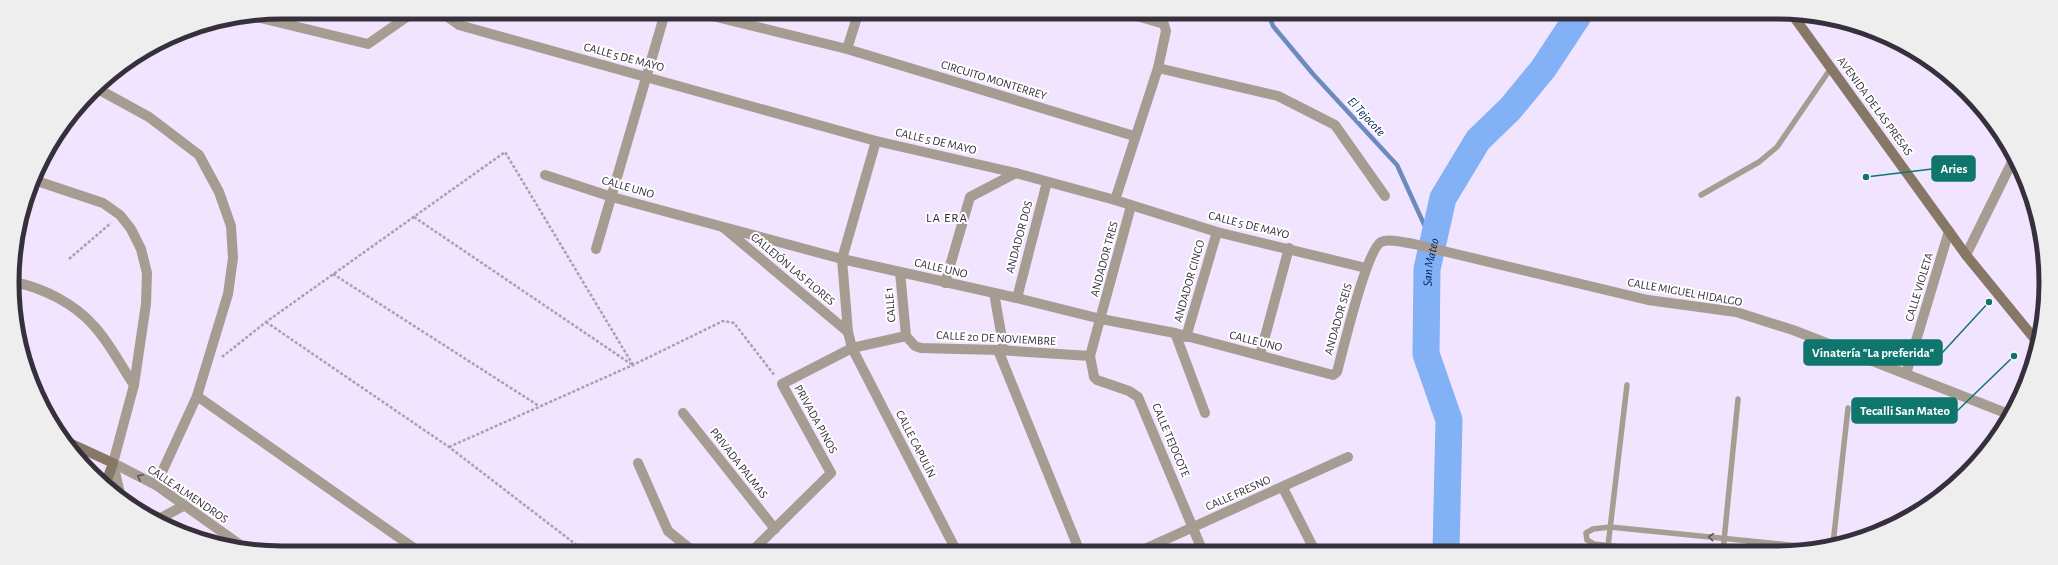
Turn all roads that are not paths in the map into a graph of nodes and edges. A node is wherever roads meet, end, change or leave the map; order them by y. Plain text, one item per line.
1 (404, 19) edge
2 (451, 19) edge
3 (663, 19) edge
4 (724, 19) edge
5 (856, 19) edge
6 (1147, 19) edge
7 (268, 20) edge
8 (1796, 20) edge
9 (847, 49) junction
10 (1158, 68) junction
11 (1831, 68) junction
12 (648, 77) junction
13 (101, 91) edge
14 (1134, 136) junction
15 (876, 141) junction
16 (2011, 164) edge
17 (1016, 173) junction
18 (545, 175) dead end
19 (39, 182) edge
20 (1047, 182) junction
21 (1701, 195) dead end
22 (1385, 196) dead end
23 (612, 197) junction
24 (1114, 200) junction
25 (1131, 206) junction
26 (722, 227) junction
27 (1949, 231) junction
28 (1217, 232) junction
29 (1289, 248) junction
30 (596, 249) dead end
31 (1966, 255) junction
32 (842, 259) junction
33 (1366, 268) junction
34 (900, 272) junction
35 (945, 282) junction
36 (19, 284) edge
37 (994, 293) junction
38 (1017, 298) junction
39 (1102, 319) junction
40 (848, 332) junction
41 (1175, 333) junction
42 (906, 336) junction
43 (1186, 337) junction
44 (2033, 337) edge
45 (852, 348) junction
46 (1001, 350) junction
47 (1260, 355) junction
48 (1090, 356) junction
49 (1906, 374) junction
50 (1333, 375) joint
51 (134, 385) junction
52 (1626, 385) dead end
53 (197, 396) junction
54 (1738, 399) dead end
55 (1848, 408) dead end
56 (683, 413) dead end
57 (1205, 413) dead end
58 (2005, 413) edge
59 (75, 446) edge
60 (1348, 457) dead end
61 (113, 463) junction
62 (638, 463) dead end
63 (107, 479) edge
64 (156, 485) junction
65 (1283, 488) junction
66 (118, 489) edge
67 (185, 505) junction
68 (162, 517) edge
69 (1193, 527) junction
70 (1610, 527) junction
71 (775, 529) junction
72 (1724, 538) junction
73 (1834, 539) edge
74 (1749, 541) junction
75 (236, 542) edge
76 (1790, 545) edge
77 (411, 546) edge
78 (687, 546) edge
79 (757, 546) edge
80 (954, 546) edge
81 (1078, 546) edge
82 (1151, 546) edge
83 (1201, 546) edge
84 (1312, 546) edge
85 (1608, 546) joint
86 (1723, 546) edge
87 (1749, 546) edge

1 - 7 street
2 - 12 street, CALLE 5 DE MAYO
3 - 12 street
4 - 9 street, CIRCUITO MONTERREY
5 - 9 street
6 - 10 street
8 - 11 main road, AVENIDA DE LAS PRESAS
9 - 14 street, CIRCUITO MONTERREY
10 - 14 street
10 - 22 street
11 - 21 lane
11 - 27 main road, AVENIDA DE LAS PRESAS
12 - 15 street, CALLE 5 DE MAYO
12 - 23 street
13 - 53 street
14 - 24 street
15 - 17 street, CALLE 5 DE MAYO
15 - 32 street
16 - 31 street
17 - 20 street, CALLE 5 DE MAYO
17 - 35 street
18 - 23 street, CALLE UNO
19 - 51 street
20 - 24 street, CALLE 5 DE MAYO
20 - 38 street, ANDADOR DOS
23 - 26 street, CALLE UNO
23 - 30 street
24 - 25 street, CALLE 5 DE MAYO
25 - 28 street, CALLE 5 DE MAYO
25 - 39 street, ANDADOR TRES
26 - 32 street, CALLE UNO
26 - 40 street, CALLEJÓN LAS FLORES
27 - 31 main road, AVENIDA DE LAS PRESAS
27 - 49 street, CALLE VIOLETA
28 - 29 street, CALLE 5 DE MAYO
28 - 43 street, ANDADOR CINCO
29 - 33 street, CALLE 5 DE MAYO
29 - 47 street
31 - 44 main road, AVENIDA DE LAS PRESAS
32 - 34 street, CALLE UNO
32 - 40 street, CALLE CAPULÍN
33 - 49 street, CALLE MIGUEL HIDALGO
33 - 50 street, ANDADOR SEIS
34 - 35 street, CALLE UNO
34 - 42 street, CALLE 1
35 - 37 street, CALLE UNO
36 - 51 street
37 - 38 street, CALLE UNO
37 - 46 street
38 - 39 street, CALLE UNO
39 - 41 street, CALLE UNO
39 - 48 street, CALLE TEJOCOTE
40 - 45 street, CALLE CAPULÍN
41 - 43 street, CALLE UNO
41 - 57 street, ANDADOR CINCO
42 - 45 street, PRIVADA PINOS
42 - 46 street, CALLE 20 DE NOVIEMBRE
43 - 47 street, CALLE UNO
45 - 71 street, PRIVADA PINOS
45 - 80 street, CALLE CAPULÍN
46 - 48 street, CALLE 20 DE NOVIEMBRE
46 - 81 street
47 - 50 street, CALLE UNO
48 - 69 street, CALLE TEJOCOTE
49 - 58 street, CALLE MIGUEL HIDALGO
51 - 61 street
52 - 70 lane
53 - 64 street
53 - 77 street
54 - 72 lane
55 - 73 lane
56 - 71 street, PRIVADA PALMAS
59 - 61 main road
60 - 65 street, CALLE FRESNO
61 - 63 main road
64 -> 61 street, CALLE ALMENDROS
61 - 66 street
62 - 78 street
64 - 67 street, CALLE ALMENDROS
65 - 69 street, CALLE FRESNO
65 - 84 street
67 - 68 street
67 - 75 street, CALLE ALMENDROS
69 - 82 street, CALLE FRESNO
69 - 83 street
72 -> 70 lane
70 - 85 lane
70 - 85 lane
71 - 79 street
72 - 74 lane
72 - 86 lane
74 - 76 lane
74 - 87 lane

